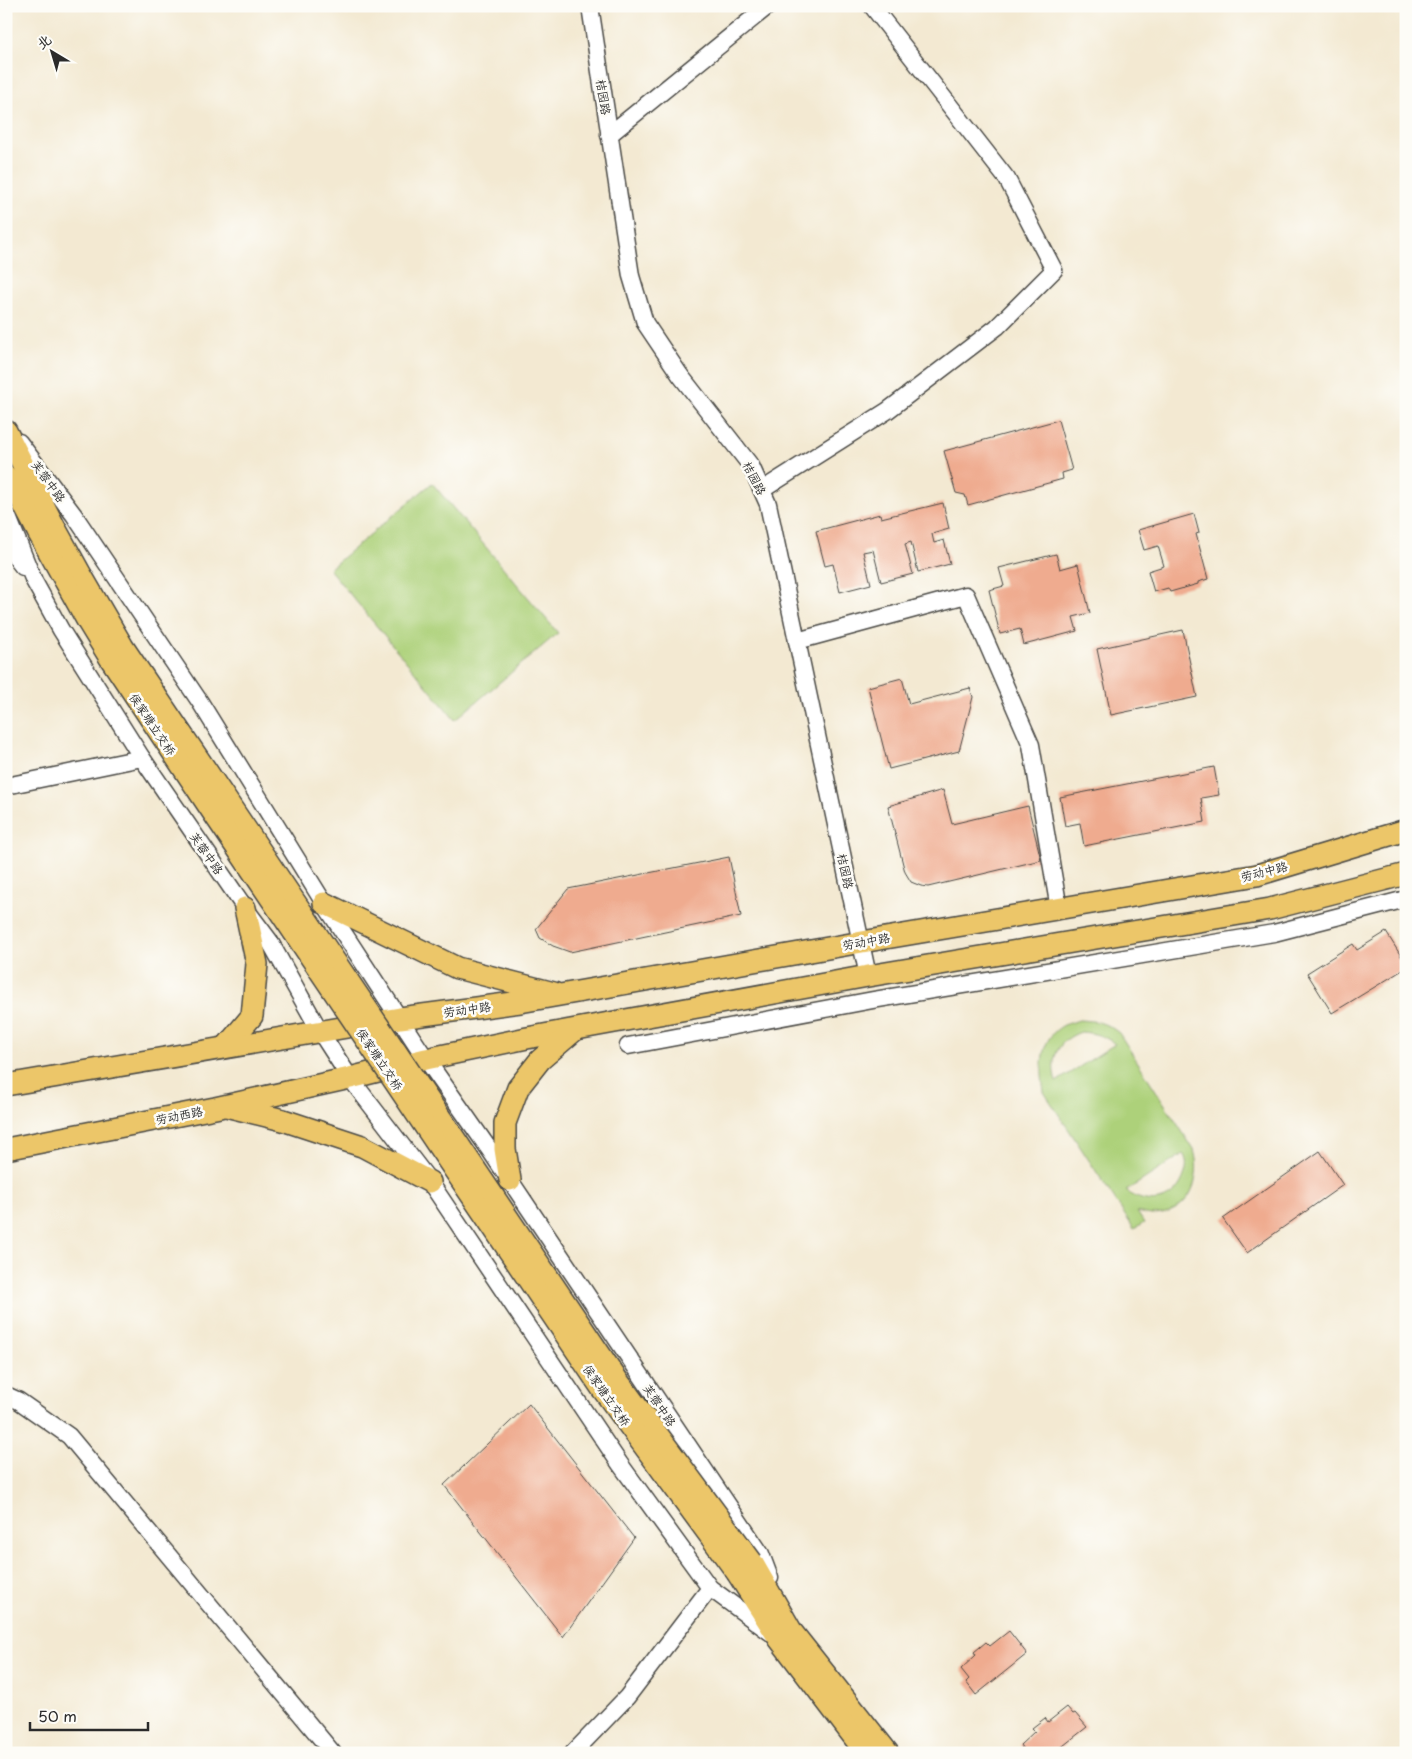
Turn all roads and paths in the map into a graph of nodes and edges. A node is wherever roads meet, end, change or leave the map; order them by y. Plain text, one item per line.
1 (590, 6) edge
2 (768, 6) edge
3 (872, 6) edge
4 (610, 135) junction
5 (6, 424) edge
6 (6, 431) edge
7 (6, 476) edge
8 (762, 490) junction
9 (6, 512) edge
10 (47, 530) junction
11 (6, 545) edge
12 (34, 581) junction
13 (797, 641) junction
14 (142, 758) junction
15 (6, 786) edge
16 (1406, 830) edge
17 (1406, 874) edge
18 (1406, 899) edge
19 (324, 903) junction
20 (245, 908) junction
21 (1059, 908) junction
22 (862, 942) junction
23 (868, 976) junction
24 (562, 995) junction
25 (400, 1018) junction
26 (575, 1030) junction
27 (321, 1033) junction
28 (628, 1046) dead end
29 (226, 1047) junction
30 (426, 1059) junction
31 (350, 1078) junction
32 (6, 1085) edge
33 (225, 1106) junction
34 (6, 1149) edge
35 (510, 1180) junction
36 (430, 1182) junction
37 (6, 1395) edge
38 (710, 1588) junction
39 (786, 1636) junction
40 (332, 1753) edge
41 (573, 1753) edge
42 (866, 1753) edge
43 (888, 1753) edge

1 - 4 street, 桔园路
2 - 4 street
3 - 8 street
4 - 8 street, 桔园路
5 - 19 street, 芙蓉中路
6 - 10 main road
7 - 10 main road
8 - 13 street, 桔园路
9 - 12 street, 芙蓉中路
10 - 39 main road, 侯家塘立交桥, bridge
11 - 12 street
12 - 14 street, 芙蓉中路
13 - 21 street
13 - 22 street, 桔园路
14 - 15 street
14 - 20 street, 芙蓉中路
16 - 21 main road, 劳动中路
17 - 23 main road
18 - 28 street
19 - 24 main road
19 - 25 street, 芙蓉中路
20 - 27 street, 芙蓉中路
20 - 29 main road
21 - 22 main road, 劳动中路
22 - 23 street, 桔园路
22 - 24 main road, 劳动中路
23 - 26 main road
24 - 25 main road, 劳动中路
25 - 27 main road, 劳动中路
25 - 30 street, 芙蓉中路
26 - 30 main road
26 - 35 main road
27 - 29 main road
27 - 31 street, 芙蓉中路
29 - 32 main road
30 - 31 main road
30 - 35 street, 芙蓉中路
31 - 33 main road, 劳动西路
31 - 36 street, 芙蓉中路
33 - 34 main road, 劳动西路
33 - 36 main road
35 - 39 street, 芙蓉中路
36 - 38 street, 芙蓉中路
37 - 40 street
38 - 39 street, 芙蓉中路
38 - 41 street
39 - 42 main road, 芙蓉中路
39 - 43 main road, 芙蓉中路

